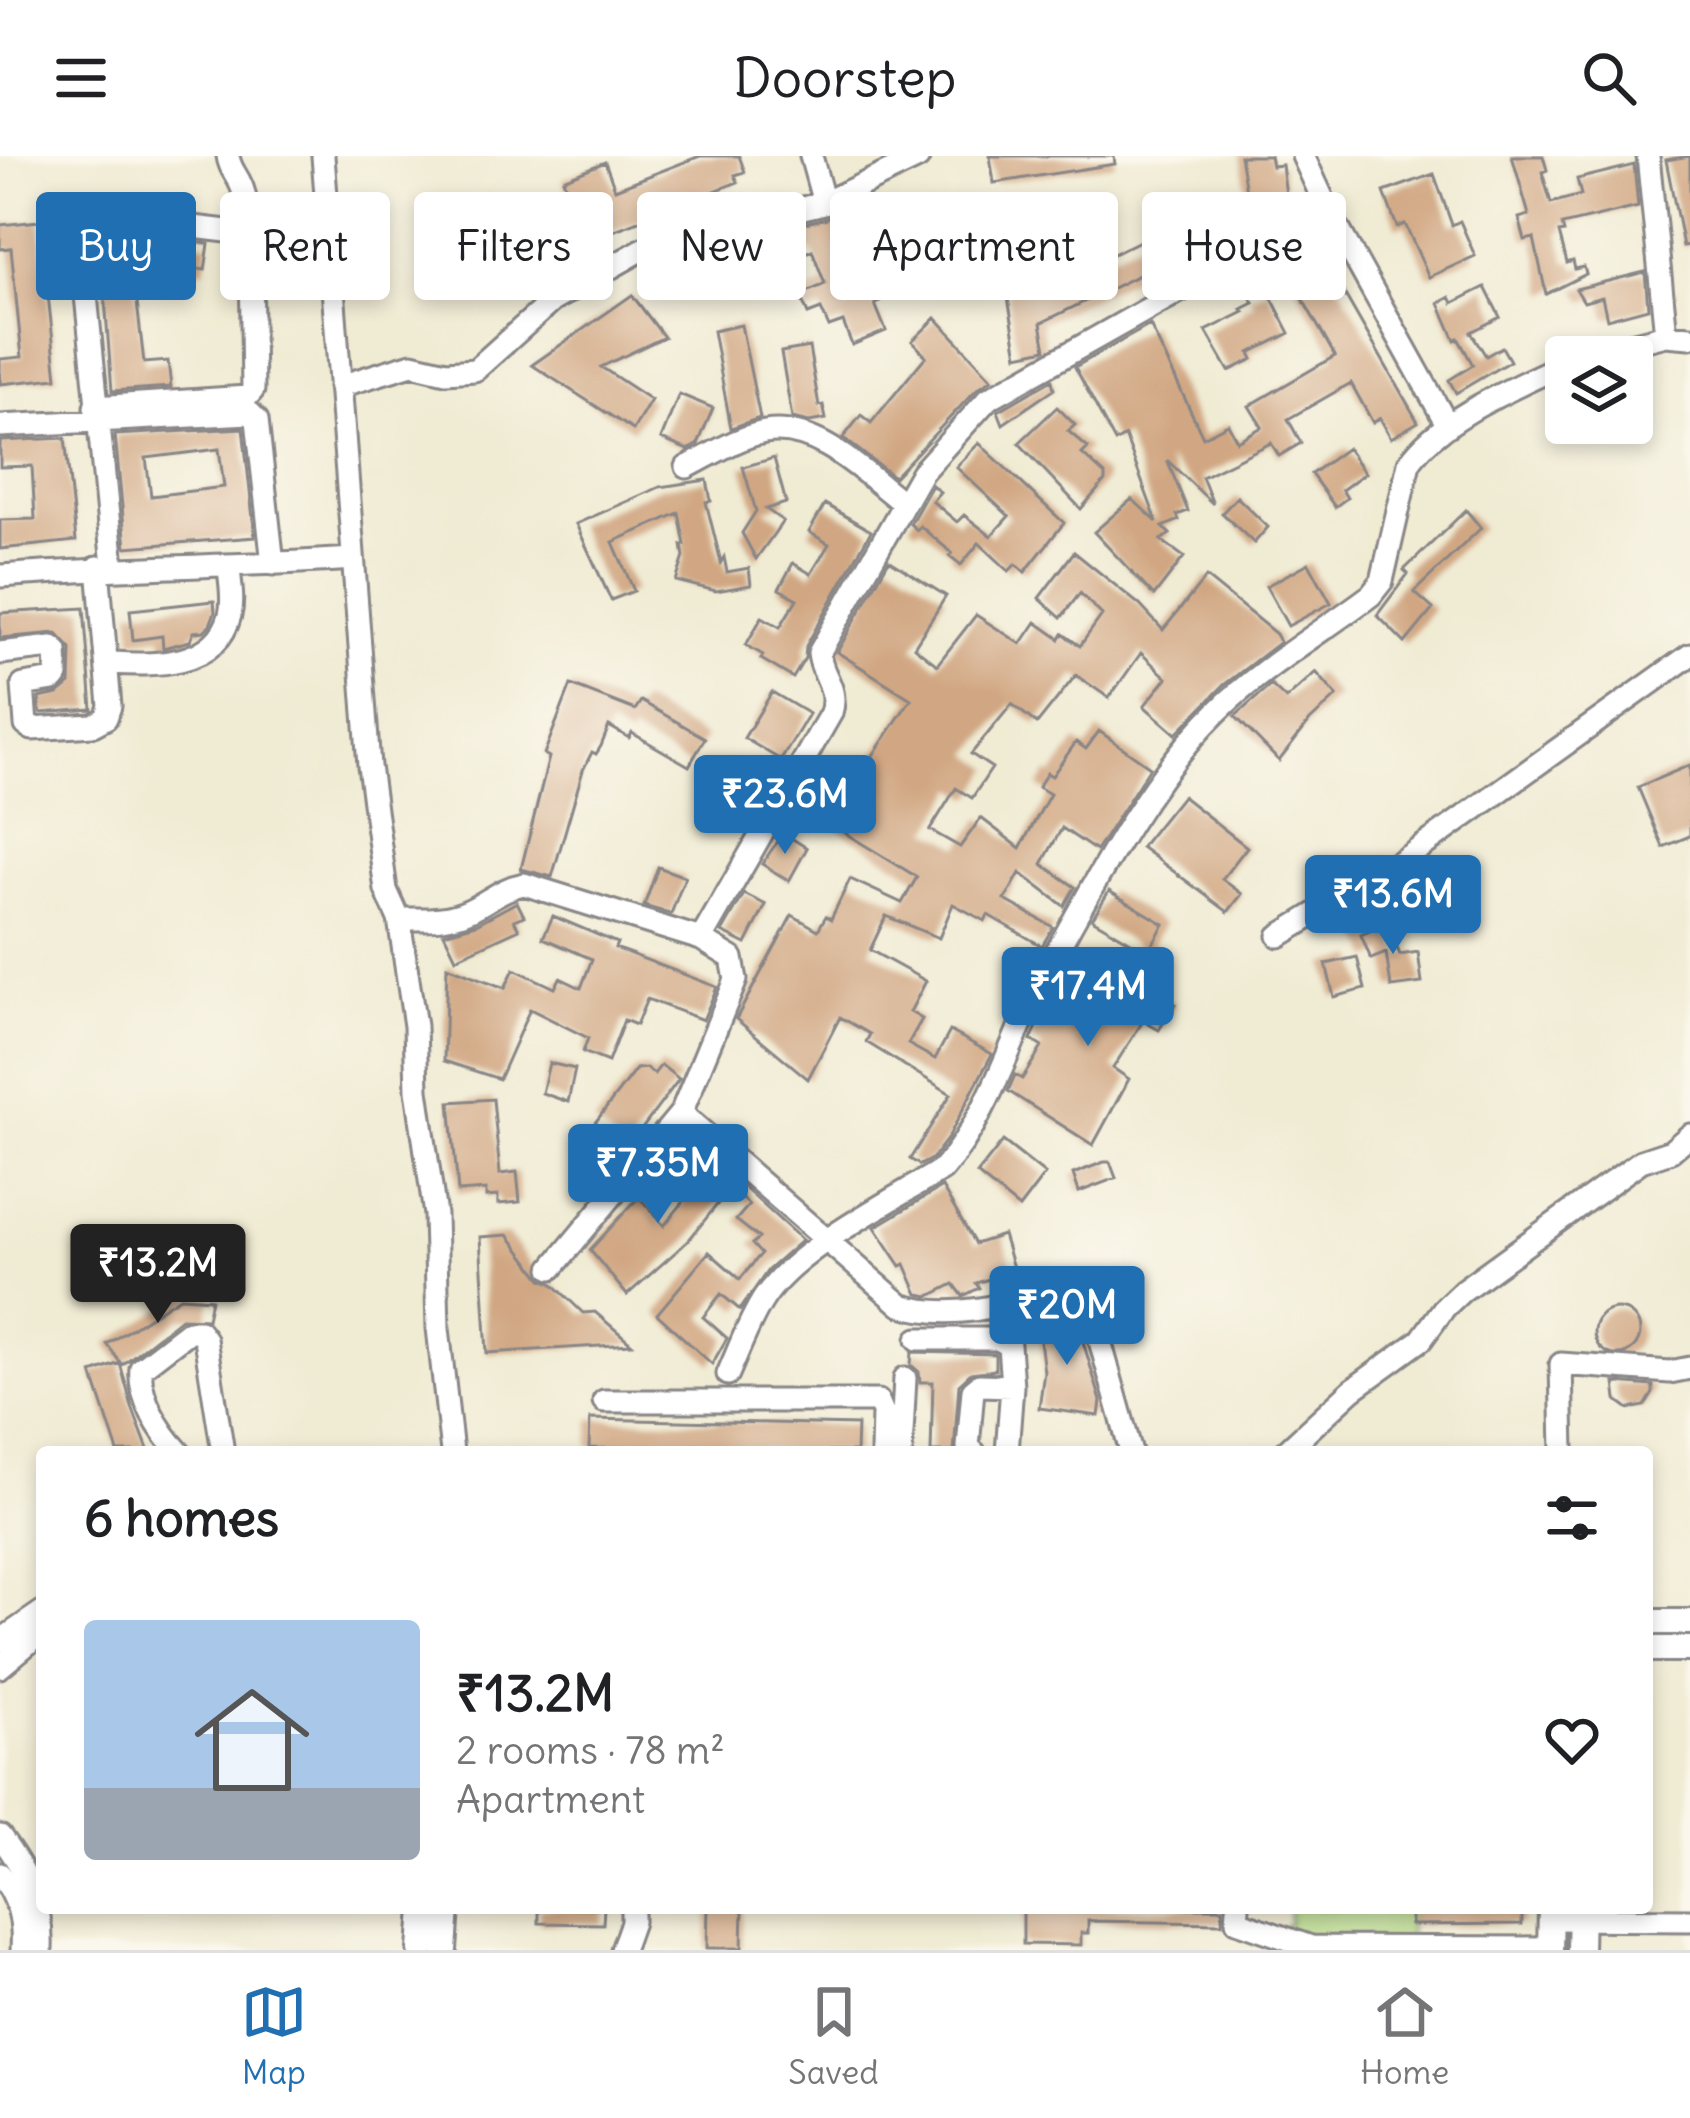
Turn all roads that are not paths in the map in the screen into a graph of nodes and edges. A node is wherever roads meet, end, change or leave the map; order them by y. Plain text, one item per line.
1 (228, 156) edge
2 (323, 156) edge
3 (811, 156) edge
4 (1303, 156) edge
5 (1648, 156) edge
6 (918, 158) edge
7 (892, 162) edge
8 (243, 192) edge
9 (1320, 192) edge
10 (824, 202) junction
11 (1346, 242) edge
12 (1164, 300) edge
13 (1666, 335) junction
14 (1690, 337) edge
15 (1653, 338) edge
16 (1545, 374) edge
17 (340, 386) junction
18 (96, 414) junction
19 (0, 426) edge
20 (1448, 426) junction
21 (687, 467) dead end
22 (903, 503) junction
23 (353, 559) junction
24 (273, 564) junction
25 (106, 567) junction
26 (229, 568) junction
27 (0, 576) edge
28 (0, 653) edge
29 (1690, 655) edge
30 (108, 663) junction
31 (400, 919) junction
32 (1279, 935) dead end
33 (701, 939) junction
34 (681, 1113) junction
35 (1690, 1136) edge
36 (829, 1239) junction
37 (552, 1268) dead end
38 (918, 1339) dead end
39 (1690, 1368) edge
40 (728, 1374) dead end
41 (905, 1378) dead end
42 (1012, 1386) junction
43 (604, 1401) dead end
44 (175, 1446) edge
45 (222, 1446) edge
46 (451, 1446) edge
47 (882, 1446) edge
48 (902, 1446) edge
49 (968, 1446) edge
50 (1007, 1446) edge
51 (1129, 1446) edge
52 (1291, 1446) edge
53 (1563, 1446) edge
54 (36, 1616) edge
55 (1653, 1622) edge
56 (1690, 1622) edge
57 (36, 1637) edge
58 (0, 1641) edge
59 (1653, 1649) edge
60 (1690, 1649) edge
61 (0, 1667) edge
62 (0, 1836) edge
63 (35, 1875) edge
64 (2, 1876) edge
65 (40, 1914) edge
66 (424, 1914) edge
67 (447, 1914) edge
68 (631, 1914) edge
69 (1238, 1914) edge
70 (1551, 1914) edge
71 (1580, 1914) edge
72 (1690, 1920) edge
73 (1550, 1949) edge
74 (22, 1950) edge
75 (41, 1950) edge
76 (421, 1950) edge
77 (444, 1950) edge
78 (622, 1950) edge
79 (1580, 1950) edge

1 - 8 street
2 - 17 street
3 - 10 street
4 - 9 street
5 - 13 street
6 - 7 street
7 - 10 street
10 - 17 street
11 - 20 street
12 - 22 street
13 - 14 street
13 - 15 street
16 - 20 street
17 - 23 street
18 - 18 street
18 - 19 street
18 - 24 street
18 - 25 street
20 - 36 street
21 - 22 street
22 - 33 street
23 - 24 street
23 - 31 street
24 - 26 street
25 - 26 street
25 - 27 street
25 - 30 street
26 - 30 street
28 - 30 street
29 - 32 street
31 - 33 street
31 - 46 street
33 - 34 street
34 - 36 street
34 - 37 street
35 - 52 street
36 - 40 street
36 - 51 street
38 - 42 street
39 - 53 street
41 - 48 street
42 - 49 street
42 - 50 street
43 - 47 street
44 - 45 street
54 - 58 street
55 - 56 street
57 - 61 street
59 - 60 street
62 - 63 street
63 - 64 street
64 - 74 street
65 - 75 street
66 - 76 street
67 - 77 street
68 - 78 street
69 - 73 street
70 - 71 street
70 - 73 street
71 - 72 street
71 - 79 street

